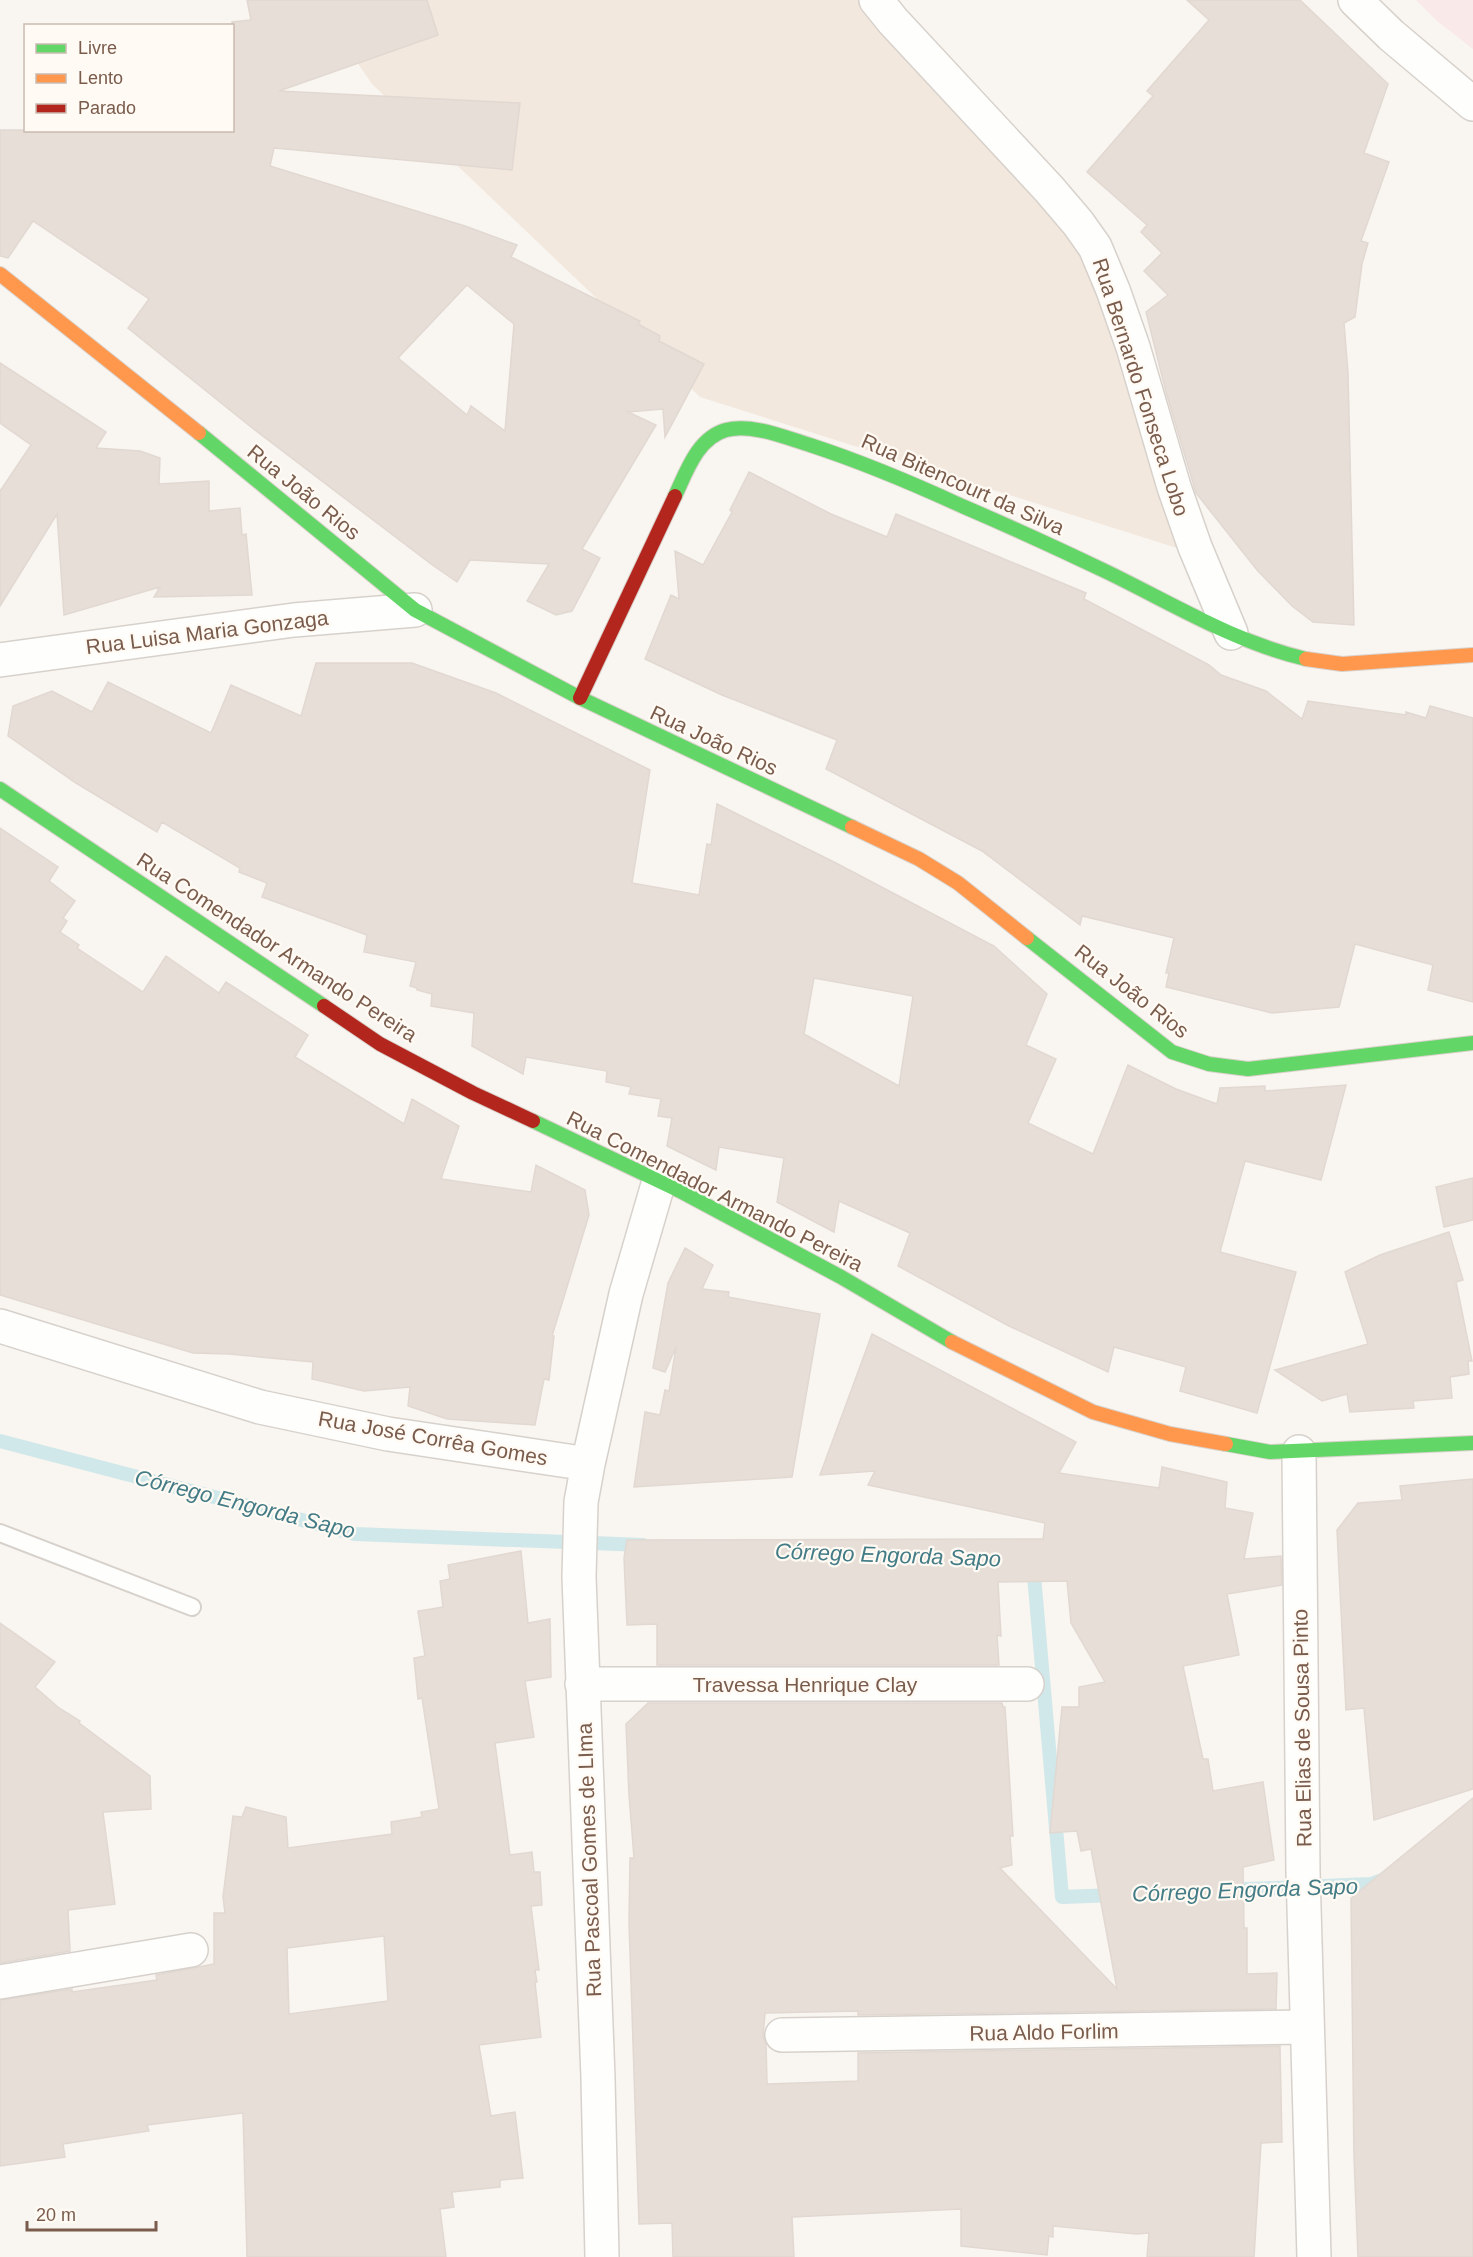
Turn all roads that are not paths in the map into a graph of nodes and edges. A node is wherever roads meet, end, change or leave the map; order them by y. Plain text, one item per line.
1 (876, 0) edge
2 (1355, 0) edge
3 (1473, 104) edge
4 (0, 274) edge
5 (416, 610) junction
6 (1231, 633) junction
7 (1473, 655) edge
8 (0, 660) edge
9 (580, 698) junction
10 (0, 789) edge
11 (1473, 1043) edge
12 (659, 1181) junction
13 (0, 1326) edge
14 (1473, 1443) edge
15 (1299, 1452) junction
16 (588, 1464) junction
17 (0, 1533) edge
18 (192, 1607) dead end
19 (582, 1684) junction
20 (1027, 1684) dead end
21 (191, 1950) dead end
22 (0, 1982) edge
23 (1306, 2027) junction
24 (782, 2036) dead end
25 (602, 2257) edge
26 (1314, 2257) edge

1 - 6 street, Rua Bernardo Fonseca Lobo
2 - 3 street
4 - 5 street, Rua João Rios
5 - 8 street, Rua Luisa Maria Gonzaga
5 - 9 street, Rua João Rios
6 - 7 street, Rua Bitencourt da Silva
6 - 9 street, Rua Bitencourt da Silva
9 - 11 street, Rua João Rios
10 - 12 street, Rua Comendador Armando Pereira
12 - 15 street, Rua Comendador Armando Pereira
12 - 16 street
13 - 16 street, Rua José Corrêa Gomes
14 - 15 street, Rua Comendador Armando Pereira
15 - 23 street, Rua Elias de Sousa Pinto
16 - 19 street, Rua Pascoal Gomes de LIma
17 - 18 lane
19 - 20 street, Travessa Henrique Clay
19 - 25 street, Rua Pascoal Gomes de LIma
21 - 22 street
23 - 24 street, Rua Aldo Forlim
23 - 26 street, Rua Elias de Sousa Pinto

